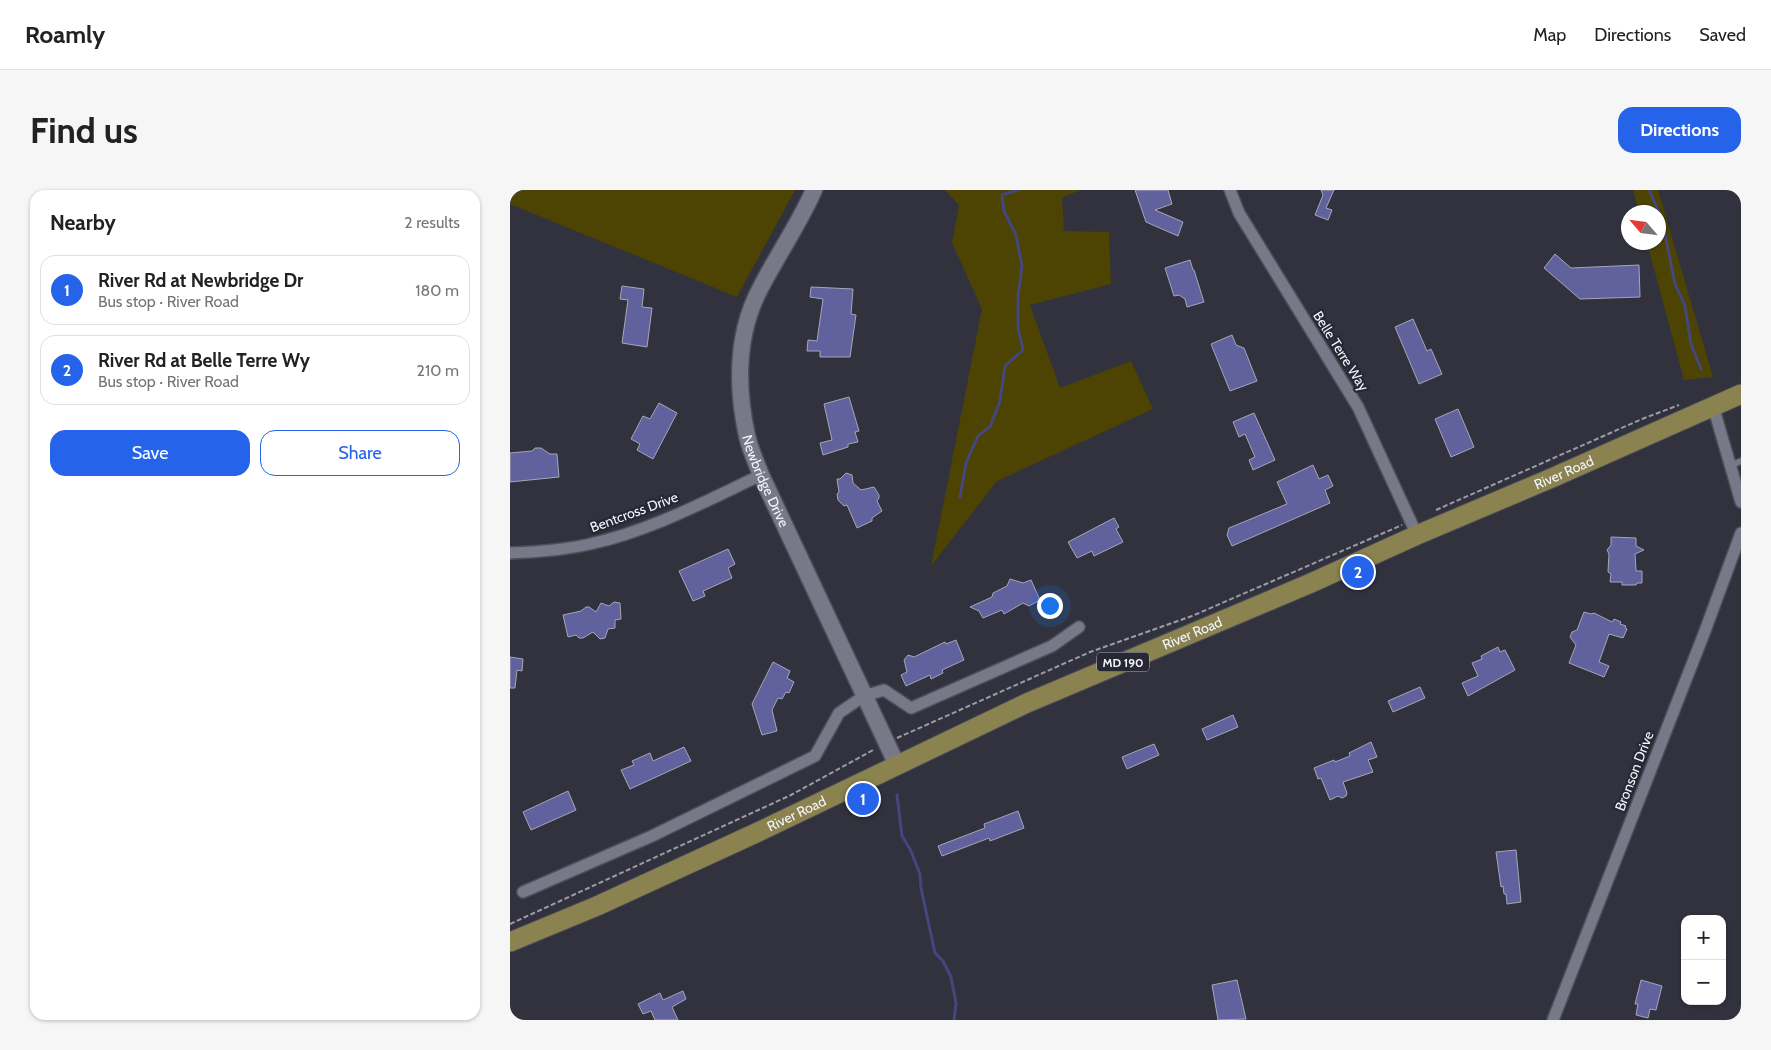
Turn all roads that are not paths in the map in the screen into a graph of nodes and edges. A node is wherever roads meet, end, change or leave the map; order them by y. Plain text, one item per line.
1 (814, 190) edge
2 (1230, 190) edge
3 (1741, 394) edge
4 (1713, 406) junction
5 (1736, 463) edge
6 (761, 475) junction
7 (1741, 502) edge
8 (1741, 533) edge
9 (1417, 534) junction
10 (510, 552) edge
11 (1079, 627) dead end
12 (864, 696) junction
13 (897, 765) junction
14 (523, 892) dead end
15 (510, 942) edge
16 (1552, 1020) edge

1 - 6 street, Newbridge Drive
2 - 9 street, Belle Terre Way
3 - 4 main road, River Road / MD 190
4 - 5 street
4 - 9 main road, River Road / MD 190
5 - 7 street
6 - 10 street, Bentcross Drive
6 - 12 street, Newbridge Drive
8 - 16 street, Bronson Drive
9 - 13 main road, River Road / MD 190
11 - 12 street
12 - 13 street, Newbridge Drive
12 - 14 street
13 - 15 main road, River Road / MD 190

